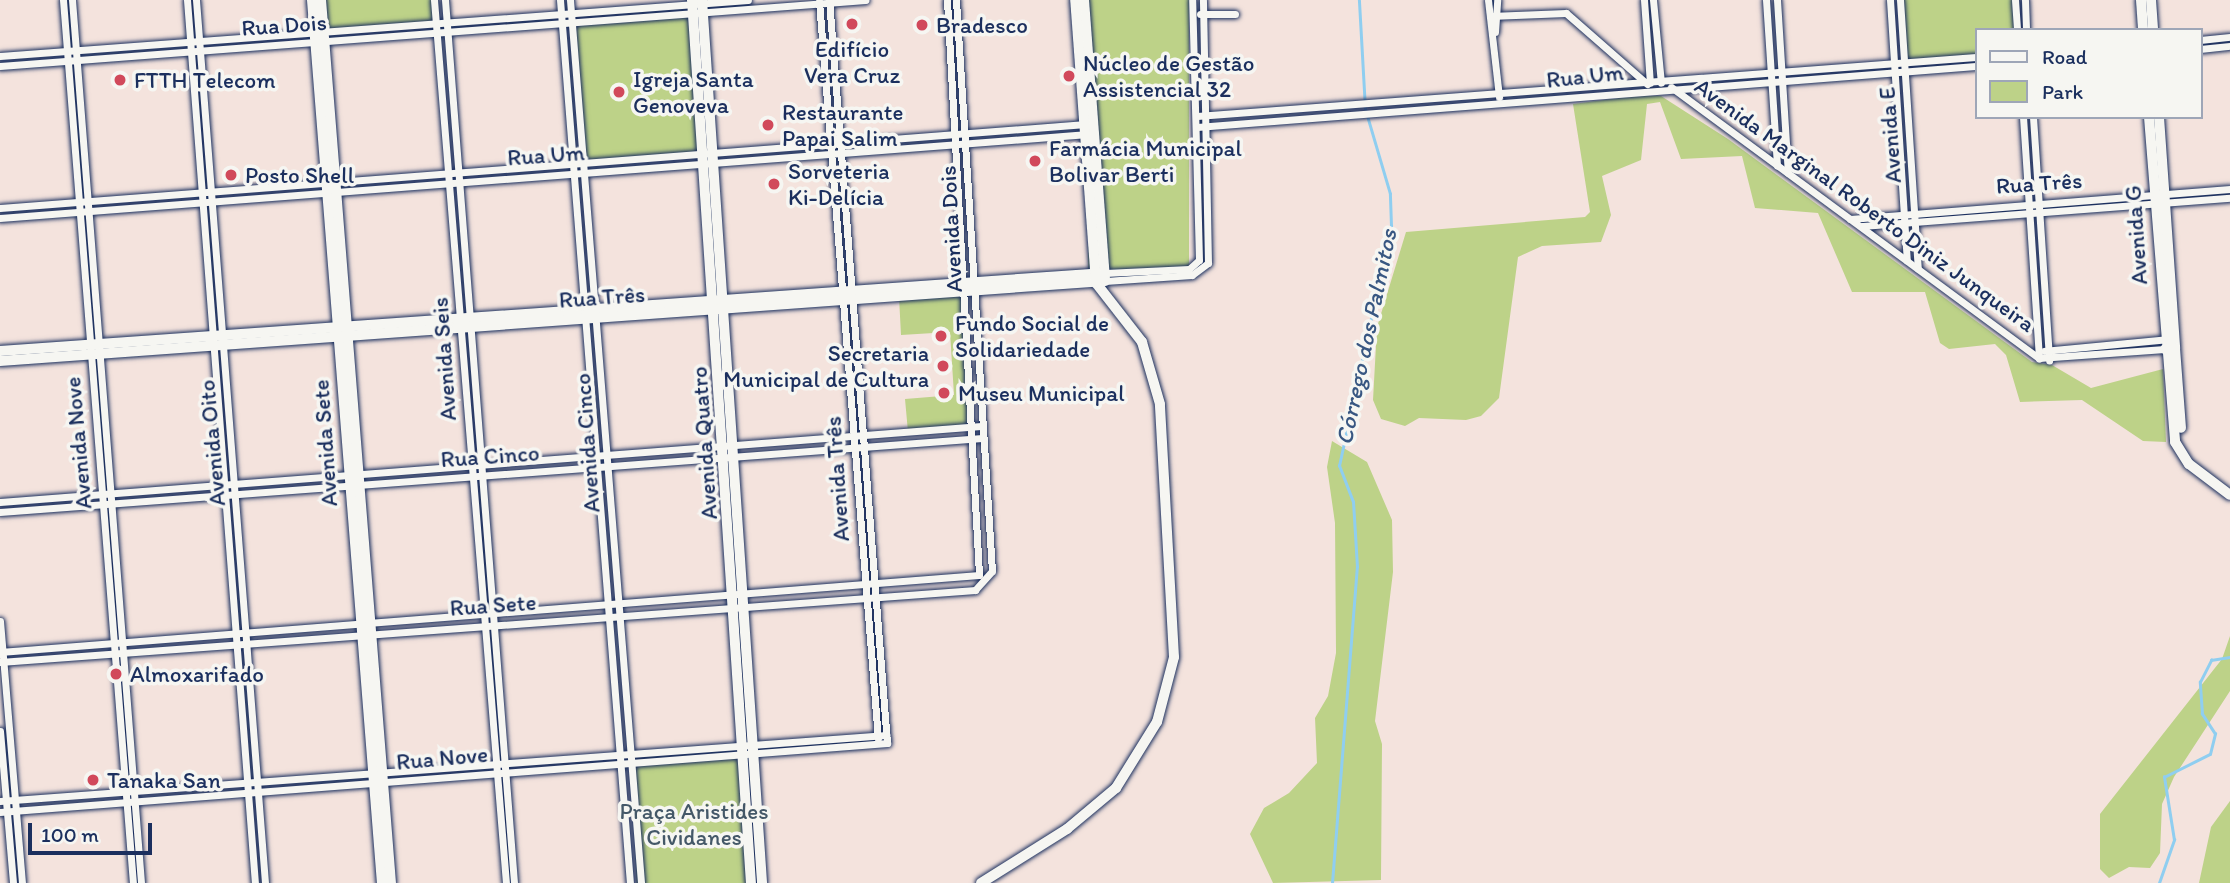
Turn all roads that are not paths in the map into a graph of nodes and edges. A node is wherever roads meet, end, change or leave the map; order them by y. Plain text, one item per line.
1 (63, 0) edge
2 (72, 0) edge
3 (187, 0) edge
4 (196, 0) edge
5 (312, 0) edge
6 (321, 0) edge
7 (434, 0) edge
8 (445, 0) edge
9 (560, 0) edge
10 (570, 0) edge
11 (748, 0) edge
12 (865, 0) edge
13 (947, 0) edge
14 (956, 0) edge
15 (1075, 0) edge
16 (1084, 0) edge
17 (1192, 0) edge
18 (1203, 0) edge
19 (1488, 0) edge
20 (1497, 0) edge
21 (1644, 0) edge
22 (1653, 0) edge
23 (1766, 0) edge
24 (1777, 0) edge
25 (1890, 0) edge
26 (1900, 0) edge
27 (2015, 0) edge
28 (2025, 0) edge
29 (2141, 0) edge
30 (2151, 0) edge
31 (829, 1) edge
32 (819, 2) edge
33 (698, 6) edge
34 (571, 13) junction
35 (561, 14) junction
36 (1204, 14) junction
37 (1235, 14) dead end
38 (1193, 15) junction
39 (1493, 16) junction
40 (447, 22) junction
41 (572, 22) junction
42 (437, 23) junction
43 (562, 23) junction
44 (2017, 28) edge
45 (2026, 28) edge
46 (2143, 28) edge
47 (2153, 28) edge
48 (448, 32) junction
49 (438, 33) junction
50 (320, 37) junction
51 (2230, 37) edge
52 (2202, 40) edge
53 (200, 41) junction
54 (190, 42) junction
55 (2230, 46) edge
56 (2202, 48) edge
57 (76, 50) junction
58 (201, 50) junction
59 (66, 51) junction
60 (191, 51) junction
61 (0, 56) edge
62 (1974, 57) edge
63 (76, 60) junction
64 (67, 61) junction
65 (1904, 62) junction
66 (1895, 63) junction
67 (0, 66) edge
68 (1974, 66) edge
69 (1782, 71) junction
70 (1771, 72) junction
71 (1895, 72) junction
72 (1905, 72) junction
73 (1783, 81) junction
74 (1772, 82) junction
75 (1665, 83) junction
76 (1649, 84) junction
77 (1499, 93) junction
78 (1500, 104) junction
79 (1907, 106) junction
80 (1898, 107) junction
81 (1207, 115) junction
82 (1197, 116) junction
83 (2023, 119) edge
84 (2033, 119) edge
85 (2149, 119) edge
86 (2159, 119) edge
87 (1197, 127) junction
88 (1207, 127) junction
89 (1089, 129) junction
90 (965, 133) junction
91 (954, 134) junction
92 (965, 142) junction
93 (955, 143) junction
94 (841, 144) junction
95 (830, 149) junction
96 (841, 153) junction
97 (709, 158) junction
98 (1777, 166) junction
99 (584, 167) junction
100 (573, 168) junction
101 (1788, 173) junction
102 (449, 178) junction
103 (460, 178) junction
104 (331, 188) junction
105 (2230, 189) edge
106 (211, 197) junction
107 (201, 198) junction
108 (2230, 198) edge
109 (2160, 200) junction
110 (88, 201) junction
111 (78, 202) junction
112 (2034, 204) junction
113 (0, 208) edge
114 (89, 211) junction
115 (79, 212) junction
116 (2034, 214) junction
117 (0, 218) edge
118 (1915, 218) junction
119 (1850, 219) junction
120 (1905, 219) junction
121 (1861, 226) junction
122 (1907, 260) junction
123 (1201, 265) junction
124 (1918, 268) junction
125 (1100, 278) junction
126 (969, 286) junction
127 (847, 295) junction
128 (719, 304) junction
129 (591, 314) junction
130 (466, 323) junction
131 (342, 332) junction
132 (218, 340) junction
133 (2169, 344) junction
134 (94, 349) junction
135 (0, 351) edge
136 (2048, 351) junction
137 (2038, 355) junction
138 (2049, 360) junction
139 (0, 361) edge
140 (972, 426) junction
141 (981, 426) junction
142 (864, 436) junction
143 (853, 437) junction
144 (978, 438) junction
145 (864, 447) junction
146 (854, 448) junction
147 (681, 451) junction
148 (730, 452) junction
149 (649, 454) junction
150 (607, 457) junction
151 (597, 458) junction
152 (548, 461) junction
153 (682, 461) junction
154 (649, 463) junction
155 (472, 466) junction
156 (608, 466) junction
157 (482, 467) junction
158 (597, 467) junction
159 (549, 471) junction
160 (482, 476) junction
161 (473, 477) junction
162 (309, 478) junction
163 (354, 480) junction
164 (235, 484) junction
165 (225, 485) junction
166 (176, 488) junction
167 (310, 489) junction
168 (111, 493) junction
169 (101, 494) junction
170 (236, 494) junction
171 (226, 495) junction
172 (2230, 495) edge
173 (177, 498) junction
174 (0, 502) edge
175 (112, 503) junction
176 (102, 504) junction
177 (0, 512) edge
178 (478, 542) junction
179 (488, 542) junction
180 (982, 577) junction
181 (948, 581) junction
182 (917, 583) junction
183 (876, 586) junction
184 (864, 587) junction
185 (823, 589) junction
186 (949, 591) junction
187 (918, 593) junction
188 (865, 596) junction
189 (876, 596) junction
190 (696, 599) junction
191 (825, 599) junction
192 (741, 601) junction
193 (661, 602) junction
194 (609, 606) junction
195 (619, 606) junction
196 (697, 609) junction
197 (662, 612) junction
198 (610, 615) junction
199 (620, 615) junction
200 (484, 616) junction
201 (546, 616) junction
202 (433, 620) junction
203 (494, 620) junction
204 (0, 621) edge
205 (485, 625) junction
206 (366, 629) junction
207 (433, 629) junction
208 (246, 633) junction
209 (237, 634) junction
210 (247, 643) junction
211 (238, 644) junction
212 (123, 647) junction
213 (113, 648) junction
214 (1, 652) edge
215 (2, 662) edge
216 (624, 667) junction
217 (614, 668) junction
218 (489, 672) junction
219 (498, 672) junction
220 (501, 710) junction
221 (492, 711) junction
222 (0, 731) edge
223 (878, 735) junction
224 (887, 739) junction
225 (878, 745) junction
226 (751, 749) junction
227 (631, 752) junction
228 (621, 753) junction
229 (505, 762) junction
230 (621, 762) junction
231 (632, 762) junction
232 (496, 764) junction
233 (436, 768) junction
234 (506, 772) junction
235 (497, 773) junction
236 (378, 777) junction
237 (436, 778) junction
238 (248, 782) junction
239 (257, 782) junction
240 (130, 791) junction
241 (258, 791) junction
242 (248, 792) junction
243 (15, 800) junction
244 (3, 801) edge
245 (130, 802) junction
246 (16, 811) junction
247 (4, 812) edge
248 (507, 837) junction
249 (13, 883) edge
250 (22, 883) edge
251 (132, 883) edge
252 (141, 883) edge
253 (255, 883) edge
254 (265, 883) edge
255 (382, 883) edge
256 (391, 883) edge
257 (506, 883) edge
258 (514, 883) edge
259 (631, 883) edge
260 (642, 883) edge
261 (751, 883) edge
262 (762, 883) edge
263 (981, 883) edge

1 - 59 street, Avenida Nove
2 - 57 street, Avenida Nove
3 - 54 street, Avenida Oito
4 - 53 street, Avenida Oito
5 - 50 street, Avenida Sete
6 - 50 street, Avenida Sete
7 - 42 street, Avenida Seis
8 - 40 street, Avenida Seis
9 - 35 street, Avenida Cinco
10 - 34 street, Avenida Cinco
11 - 33 street, Rua Dois
12 - 31 street, Rua Dois
13 - 91 street, Avenida Dois
14 - 90 street, Avenida Dois
15 - 89 street
16 - 89 street
17 - 38 street
18 - 36 street
19 - 39 street
20 - 39 street
21 - 76 street
22 - 75 street
23 - 70 street
24 - 69 street
25 - 66 street, Avenida E
26 - 65 street, Avenida E
27 - 44 street
28 - 45 street
29 - 46 street
30 - 47 street
31 - 32 street, Rua Dois
31 - 94 street, Avenida Três
32 - 33 street, Rua Dois
32 - 95 street, Avenida Três
33 - 34 street, Rua Dois
33 - 41 street, Rua Dois
33 - 97 street, Avenida Quatro
34 - 35 street, Rua Dois
34 - 41 street, Avenida Cinco
35 - 40 street, Rua Dois
35 - 43 street, Avenida Cinco
36 - 37 street
36 - 38 street
36 - 81 street
38 - 82 street
39 - 76 street
39 - 77 street
40 - 42 street, Rua Dois
40 - 48 street, Avenida Seis
41 - 43 street, Rua Dois
41 - 99 street, Avenida Cinco
42 - 49 street, Avenida Seis
42 - 50 street, Rua Dois
43 - 48 street, Rua Dois
43 - 100 street, Avenida Cinco
48 - 49 street, Rua Dois
48 - 103 street, Avenida Seis
49 - 50 street, Rua Dois
49 - 102 street, Avenida Seis
50 - 53 street, Rua Dois
50 - 58 street, Rua Dois
50 - 104 street, Avenida Sete
51 - 52 street
53 - 54 street, Rua Dois
53 - 58 street, Avenida Oito
54 - 57 street, Rua Dois
54 - 60 street, Avenida Oito
55 - 56 street
57 - 59 street, Rua Dois
57 - 63 street, Avenida Nove
58 - 60 street, Rua Dois
58 - 106 street, Avenida Oito
59 - 61 street, Rua Dois
59 - 64 street, Avenida Nove
60 - 63 street, Rua Dois
60 - 107 street, Avenida Oito
62 - 65 street, Rua Um
63 - 64 street, Rua Dois
63 - 110 street, Avenida Nove
64 - 67 street, Rua Dois
64 - 111 street, Avenida Nove
65 - 66 street, Rua Um
65 - 72 street, Avenida E
66 - 69 street, Rua Um
66 - 71 street, Avenida E
68 - 72 street, Rua Um
69 - 70 street, Rua Um
69 - 73 street
70 - 74 street
70 - 75 street, Rua Um
71 - 72 street, Rua Um
71 - 73 street, Rua Um
71 - 80 street, Avenida E
72 - 79 street, Avenida E
73 - 74 street, Rua Um
73 - 101 street
74 - 75 street, Rua Um
74 - 98 street
75 - 76 street, Rua Um
75 - 98 street, Avenida Marginal Roberto Diniz Junqueira
76 - 77 street, Rua Um
76 - 78 street, Rua Um
77 - 78 street
77 - 81 street, Rua Um
78 - 88 street, Rua Um
79 - 80 street
79 - 118 street, Avenida E
80 - 120 street, Avenida E
81 - 82 street, Rua Um
81 - 88 street
82 - 87 street
83 - 112 street
84 - 112 street
85 - 109 street, Avenida G
86 - 109 street, Avenida G
87 - 88 street, Rua Um
87 - 123 street
88 - 123 street
89 - 90 street, Rua Um
89 - 92 street, Rua Um
89 - 125 street
90 - 91 street, Rua Um
90 - 92 street, Avenida Dois
91 - 93 street, Avenida Dois
91 - 94 street, Rua Um
92 - 93 street, Rua Um
92 - 126 street, Avenida Dois
93 - 96 street, Rua Um
93 - 126 street, Avenida Dois
94 - 95 street, Rua Um
94 - 96 street, Avenida Três
95 - 96 street, Rua Um
95 - 97 street, Rua Um
95 - 127 street, Avenida Três
96 - 127 street, Avenida Três
97 - 99 street, Rua Um
97 - 128 street, Avenida Quatro
98 - 101 street, Avenida Marginal Roberto Diniz Junqueira
99 - 100 street, Rua Um
99 - 129 street, Avenida Cinco
100 - 103 street, Rua Um
100 - 129 street, Avenida Cinco
101 - 119 street, Avenida Marginal Roberto Diniz Junqueira
102 - 103 street, Rua Um
102 - 104 street, Rua Um
102 - 130 street, Avenida Seis
103 - 130 street, Avenida Seis
104 - 106 street, Rua Um
104 - 131 street, Avenida Sete
105 - 109 street, Rua Três
106 - 107 street, Rua Um
106 - 132 street, Avenida Oito
107 - 110 street, Rua Um
107 - 114 street, Rua Um
107 - 132 street, Avenida Oito
108 - 109 street, Rua Três
109 - 112 street, Rua Três
109 - 116 street, Rua Três
109 - 133 street, Avenida G
110 - 111 street, Rua Um
110 - 114 street, Avenida Nove
111 - 113 street, Rua Um
111 - 115 street, Avenida Nove
112 - 116 street
112 - 118 street, Rua Três
114 - 115 street, Rua Um
114 - 134 street, Avenida Nove
115 - 117 street, Rua Um
115 - 134 street, Avenida Nove
116 - 118 street, Rua Três
116 - 136 street
116 - 137 street
118 - 120 street, Rua Três
118 - 124 street, Avenida E
119 - 120 street, Rua Três
119 - 121 street, Avenida Marginal Roberto Diniz Junqueira
120 - 121 street, Rua Três
120 - 122 street, Avenida E
121 - 122 street, Avenida Marginal Roberto Diniz Junqueira
122 - 124 street, Avenida Marginal Roberto Diniz Junqueira
123 - 125 street, Rua Três
124 - 137 street, Avenida Marginal Roberto Diniz Junqueira
125 - 126 street, Rua Três
125 - 263 street
126 - 127 street, Rua Três
126 - 140 street, Avenida Dois
126 - 141 street, Avenida Dois
127 - 128 street, Rua Três
127 - 142 street, Avenida Três
127 - 143 street, Avenida Três
128 - 129 street, Rua Três
128 - 148 street, Avenida Quatro
129 - 130 street, Rua Três
129 - 150 street, Avenida Cinco
129 - 151 street, Avenida Cinco
130 - 131 street, Rua Três
130 - 155 street, Avenida Seis
130 - 157 street, Avenida Seis
131 - 132 street, Rua Três
131 - 163 street, Avenida Sete
132 - 134 street, Rua Três
132 - 164 street, Avenida Oito
132 - 165 street, Avenida Oito
133 - 136 street
133 - 138 street
133 - 172 street, Avenida G
134 - 135 street, Rua Três
134 - 139 street, Rua Três
134 - 168 street, Avenida Nove
134 - 169 street, Avenida Nove
136 - 137 street
136 - 138 street
137 - 138 street
140 - 141 street, Rua Cinco
140 - 142 street, Rua Cinco
140 - 144 street, Avenida Dois
141 - 144 street, Avenida Dois
142 - 143 street, Rua Cinco
142 - 145 street, Avenida Três
143 - 146 street, Avenida Três
143 - 148 street, Rua Cinco
144 - 145 street, Rua Cinco
144 - 180 street, Avenida Dois
145 - 146 street, Rua Cinco
145 - 183 street, Avenida Três
146 - 148 street, Rua Cinco
146 - 184 street, Avenida Três
147 - 148 street, Rua Cinco
147 - 149 street, Rua Cinco
147 - 153 street
148 - 153 street, Rua Cinco
148 - 192 street, Avenida Quatro
149 - 150 street, Rua Cinco
149 - 154 street
150 - 151 street, Rua Cinco
150 - 156 street, Avenida Cinco
151 - 152 street, Rua Cinco
151 - 158 street, Avenida Cinco
152 - 157 street, Rua Cinco
152 - 159 street
153 - 154 street, Rua Cinco
154 - 156 street, Rua Cinco
155 - 157 street, Rua Cinco
155 - 161 street, Avenida Seis
155 - 163 street, Rua Cinco
156 - 158 street, Rua Cinco
156 - 195 street, Avenida Cinco
157 - 160 street, Avenida Seis
158 - 159 street, Rua Cinco
158 - 194 street, Avenida Cinco
159 - 160 street, Rua Cinco
160 - 161 street, Rua Cinco
160 - 179 street, Avenida Seis
161 - 163 street, Rua Cinco
161 - 178 street, Avenida Seis
162 - 163 street, Rua Cinco
162 - 164 street, Rua Cinco
162 - 167 street
163 - 167 street, Rua Cinco
163 - 206 street, Avenida Sete
164 - 165 street, Rua Cinco
164 - 170 street, Avenida Oito
165 - 166 street, Rua Cinco
165 - 171 street, Avenida Oito
166 - 168 street, Rua Cinco
166 - 173 street
167 - 170 street, Rua Cinco
168 - 169 street, Rua Cinco
168 - 175 street, Avenida Nove
169 - 174 street, Rua Cinco
169 - 176 street, Avenida Nove
170 - 171 street, Rua Cinco
170 - 208 street, Avenida Oito
171 - 173 street, Rua Cinco
171 - 209 street, Avenida Oito
173 - 175 street, Rua Cinco
175 - 176 street, Rua Cinco
175 - 212 street, Avenida Nove
176 - 177 street, Rua Cinco
176 - 213 street, Avenida Nove
178 - 179 street
178 - 200 street, Avenida Seis
179 - 203 street, Avenida Seis
180 - 181 street, Rua Sete
180 - 186 street, Rua Sete
181 - 182 street, Rua Sete
181 - 186 street
182 - 183 street, Rua Sete
182 - 187 street
183 - 184 street, Rua Sete
183 - 189 street, Avenida Três
184 - 185 street, Rua Sete
184 - 188 street, Avenida Três
185 - 191 street
185 - 192 street, Rua Sete
186 - 187 street, Rua Sete
187 - 189 street, Rua Sete
188 - 189 street, Rua Sete
188 - 191 street, Rua Sete
188 - 223 street, Avenida Três
189 - 224 street, Avenida Três
190 - 192 street, Rua Sete
190 - 193 street, Rua Sete
190 - 196 street
191 - 192 street, Rua Sete
192 - 196 street, Rua Sete
192 - 226 street, Avenida Quatro
193 - 195 street, Rua Sete
193 - 197 street
194 - 195 street, Rua Sete
194 - 198 street, Avenida Cinco
194 - 201 street, Rua Sete
195 - 199 street, Avenida Cinco
196 - 197 street, Rua Sete
197 - 199 street, Rua Sete
198 - 199 street, Rua Sete
198 - 201 street, Rua Sete
198 - 217 street, Avenida Cinco
199 - 216 street, Avenida Cinco
200 - 202 street, Rua Sete
200 - 203 street, Rua Sete
200 - 205 street, Avenida Seis
201 - 203 street, Rua Sete
202 - 206 street, Rua Sete
202 - 207 street
203 - 205 street, Rua Sete
203 - 219 street, Avenida Seis
204 - 214 street
205 - 207 street, Rua Sete
205 - 218 street, Avenida Seis
206 - 207 street, Rua Sete
206 - 208 street, Rua Sete
206 - 210 street, Rua Sete
206 - 236 street, Avenida Sete
208 - 209 street, Rua Sete
208 - 210 street, Avenida Oito
209 - 211 street, Avenida Oito
209 - 212 street, Rua Sete
210 - 211 street, Rua Sete
210 - 239 street, Avenida Oito
211 - 212 street, Rua Sete
211 - 238 street, Avenida Oito
212 - 213 street, Rua Sete
212 - 240 street, Avenida Nove
213 - 214 street, Rua Sete
213 - 215 street, Rua Sete
213 - 240 street, Avenida Nove
214 - 215 street
215 - 243 street
216 - 217 street
216 - 227 street, Avenida Cinco
217 - 228 street, Avenida Cinco
218 - 219 street
218 - 221 street, Avenida Seis
219 - 220 street, Avenida Seis
220 - 221 street
220 - 229 street, Avenida Seis
221 - 232 street, Avenida Seis
222 - 244 street
223 - 224 street, Rua Nove
223 - 225 street, Avenida Três
223 - 226 street, Rua Nove
224 - 225 street, Rua Nove
225 - 226 street, Rua Nove
226 - 227 street, Rua Nove
226 - 231 street, Rua Nove
226 - 261 street, Avenida Quatro
226 - 262 street, Avenida Quatro
227 - 228 street, Rua Nove
227 - 231 street, Avenida Cinco
228 - 229 street, Rua Nove
228 - 230 street, Avenida Cinco
229 - 232 street, Rua Nove
229 - 234 street, Avenida Seis
230 - 231 street, Rua Nove
230 - 234 street, Rua Nove
230 - 259 street, Avenida Cinco
231 - 260 street, Avenida Cinco
232 - 233 street, Rua Nove
232 - 235 street, Avenida Seis
233 - 236 street, Rua Nove
233 - 237 street
234 - 235 street, Rua Nove
234 - 248 street, Avenida Seis
235 - 237 street, Rua Nove
235 - 248 street, Avenida Seis
236 - 237 street, Rua Nove
236 - 239 street, Rua Nove
236 - 241 street, Rua Nove
236 - 255 street, Avenida Sete
236 - 256 street, Avenida Sete
238 - 239 street, Rua Nove
238 - 240 street, Rua Nove
238 - 242 street, Avenida Oito
239 - 241 street, Avenida Oito
240 - 243 street, Rua Nove
240 - 245 street, Avenida Nove
241 - 242 street, Rua Nove
241 - 254 street, Avenida Oito
242 - 245 street, Rua Nove
242 - 253 street, Avenida Oito
243 - 244 street, Rua Nove
243 - 246 street
244 - 247 street
245 - 246 street, Rua Nove
245 - 251 street, Avenida Nove
245 - 252 street, Avenida Nove
246 - 247 street, Rua Nove
246 - 250 street
247 - 249 street
248 - 257 street, Avenida Seis
248 - 258 street, Avenida Seis

